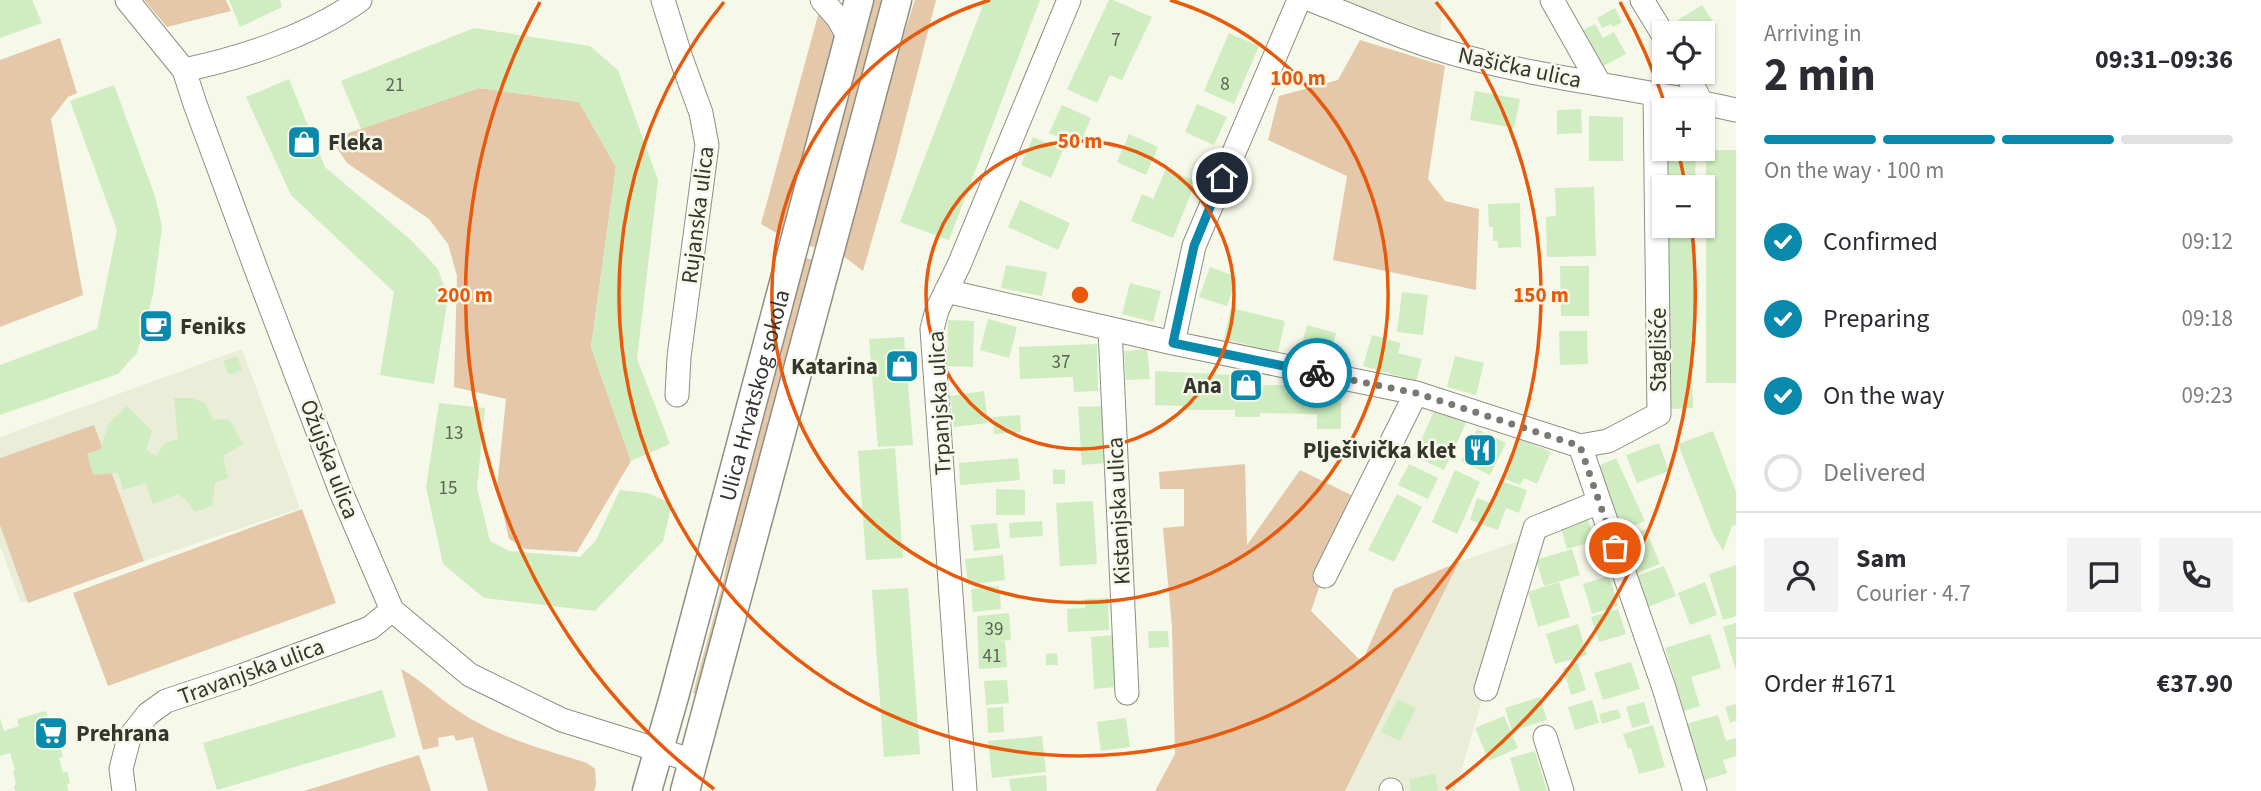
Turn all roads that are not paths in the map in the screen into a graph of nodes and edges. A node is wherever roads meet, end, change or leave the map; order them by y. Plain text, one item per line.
1 (127, 0) edge
2 (360, 0) edge
3 (663, 0) edge
4 (822, 0) edge
5 (859, 0) edge
6 (1069, 0) edge
7 (1299, 0) edge
8 (1311, 0) edge
9 (1552, 0) edge
10 (1642, 0) edge
11 (898, 2) edge
12 (1655, 21) edge
13 (849, 40) junction
14 (184, 70) junction
15 (1599, 83) junction
16 (1655, 93) junction
17 (1681, 98) edge
18 (1715, 105) edge
19 (1736, 110) edge
20 (946, 291) junction
21 (1110, 329) junction
22 (1173, 343) junction
23 (1416, 393) junction
24 (677, 395) dead end
25 (1580, 446) junction
26 (1599, 502) junction
27 (1325, 576) dead end
28 (392, 610) junction
29 (1486, 690) dead end
30 (1127, 693) dead end
31 (1545, 737) dead end
32 (659, 750) junction
33 (694, 761) junction
34 (124, 791) edge
35 (646, 791) edge
36 (685, 791) edge
37 (965, 791) edge
38 (1562, 791) edge
39 (1695, 791) edge

1 - 14 street, Ožujska ulica
2 - 14 street
3 - 24 street, Rujanska ulica
4 - 13 street
5 - 13 street, Ulica Hrvatskog sokola
6 - 20 street, Trpanjska ulica
7 - 22 street
8 - 15 street, Našička ulica
9 - 15 street
10 - 12 street
11 - 33 street, Ulica Hrvatskog sokola
13 - 32 street, Ulica Hrvatskog sokola
14 - 28 street, Ožujska ulica
15 - 16 street, Našička ulica
16 - 17 street, Našička ulica
16 - 25 street, Staglišće
18 - 19 street, Našička ulica
20 - 21 street
20 - 37 street, Trpanjska ulica
21 - 22 street
21 - 30 street, Kistanjska ulica
22 - 23 street
23 - 25 street
23 - 27 street
25 - 26 street
26 - 29 street
26 - 39 street
28 - 32 street, Ožujska ulica
28 - 34 street, Travanjska ulica
31 - 38 street
32 - 33 street, Ožujska ulica
32 - 35 street, Ulica Hrvatskog sokola
33 - 36 street, Ulica Hrvatskog sokola

